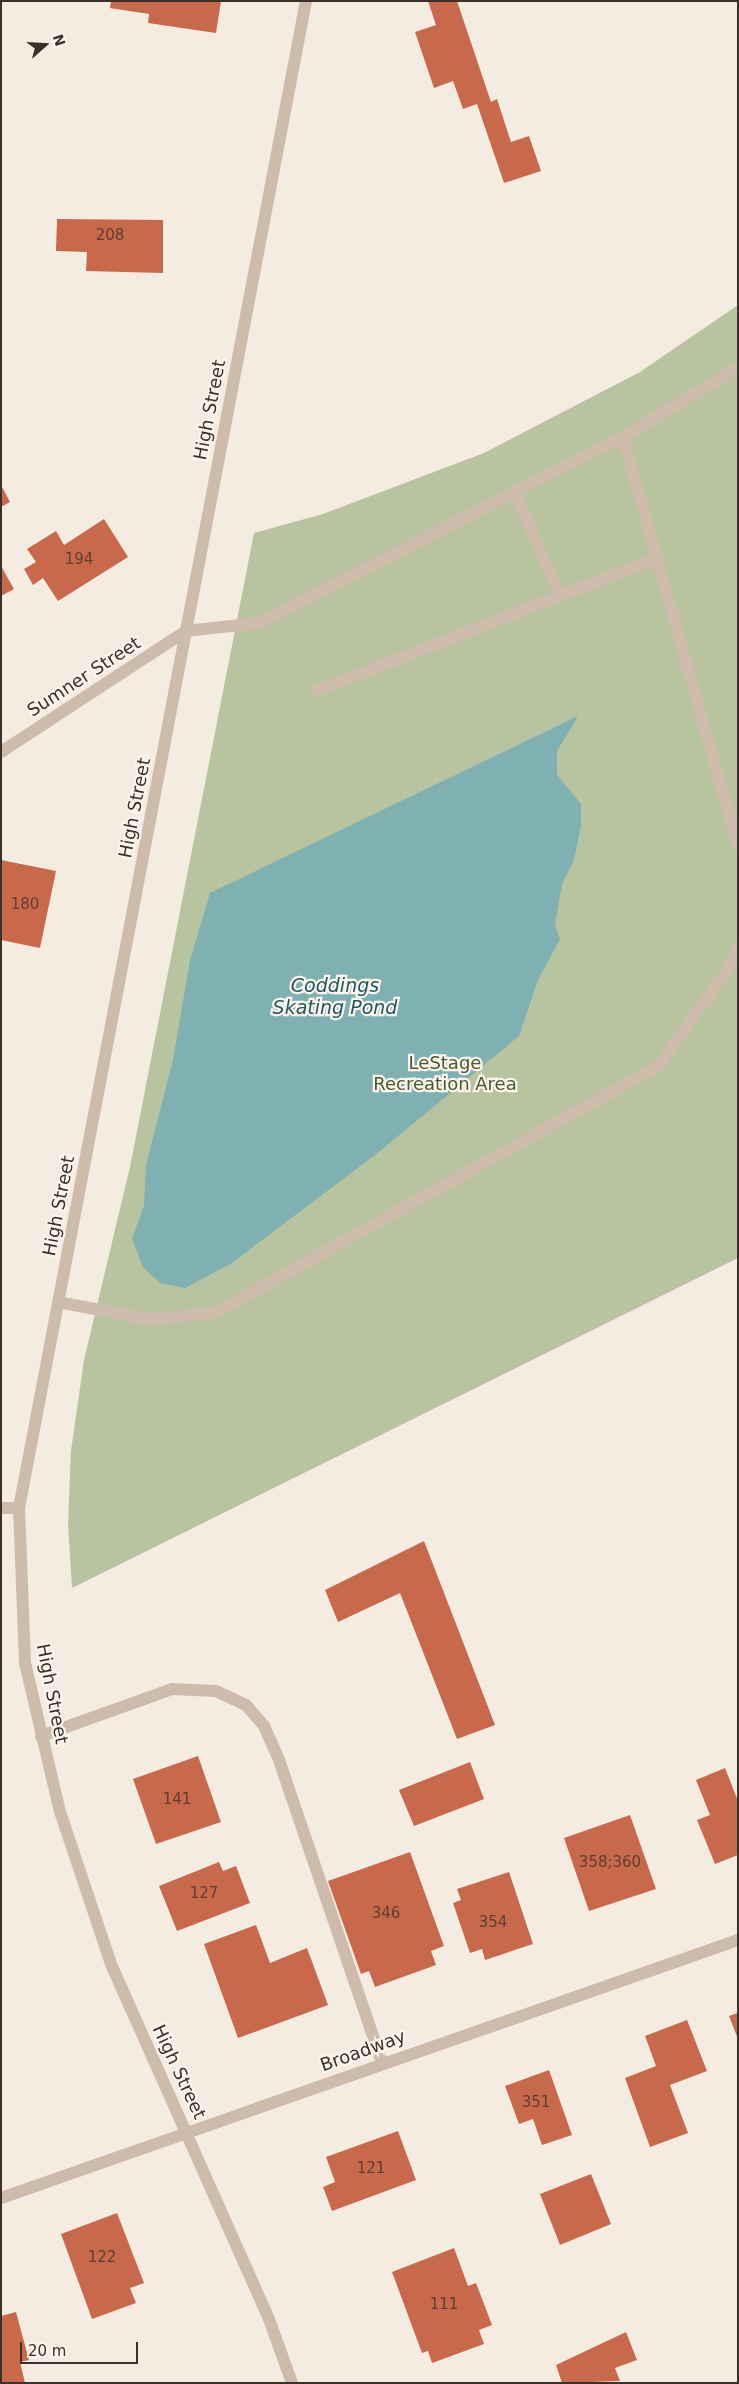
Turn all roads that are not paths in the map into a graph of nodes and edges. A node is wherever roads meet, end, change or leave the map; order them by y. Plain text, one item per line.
1 (306, 1) edge
2 (738, 368) edge
3 (622, 437) junction
4 (516, 492) junction
5 (657, 558) junction
6 (560, 596) junction
7 (186, 631) junction
8 (316, 691) dead end
9 (1, 752) edge
10 (738, 845) edge
11 (738, 946) edge
12 (58, 1302) junction
13 (1, 1508) edge
14 (19, 1508) junction
15 (42, 1736) junction
16 (738, 1940) edge
17 (382, 2062) junction
18 (188, 2132) junction
19 (1, 2198) edge
20 (292, 2383) edge

1 - 7 street, High Street
2 - 3 street
3 - 4 street
3 - 5 street
4 - 6 street
4 - 7 street
5 - 6 street
5 - 10 street
6 - 8 street
7 - 9 street, Sumner Street
7 - 12 street, High Street
11 - 12 street
12 - 14 street, High Street
13 - 14 street
14 - 15 street, High Street
15 - 17 street
15 - 18 street, High Street
16 - 17 street, Broadway
17 - 18 street, Broadway
18 - 19 street, Broadway
18 - 20 street, High Street

